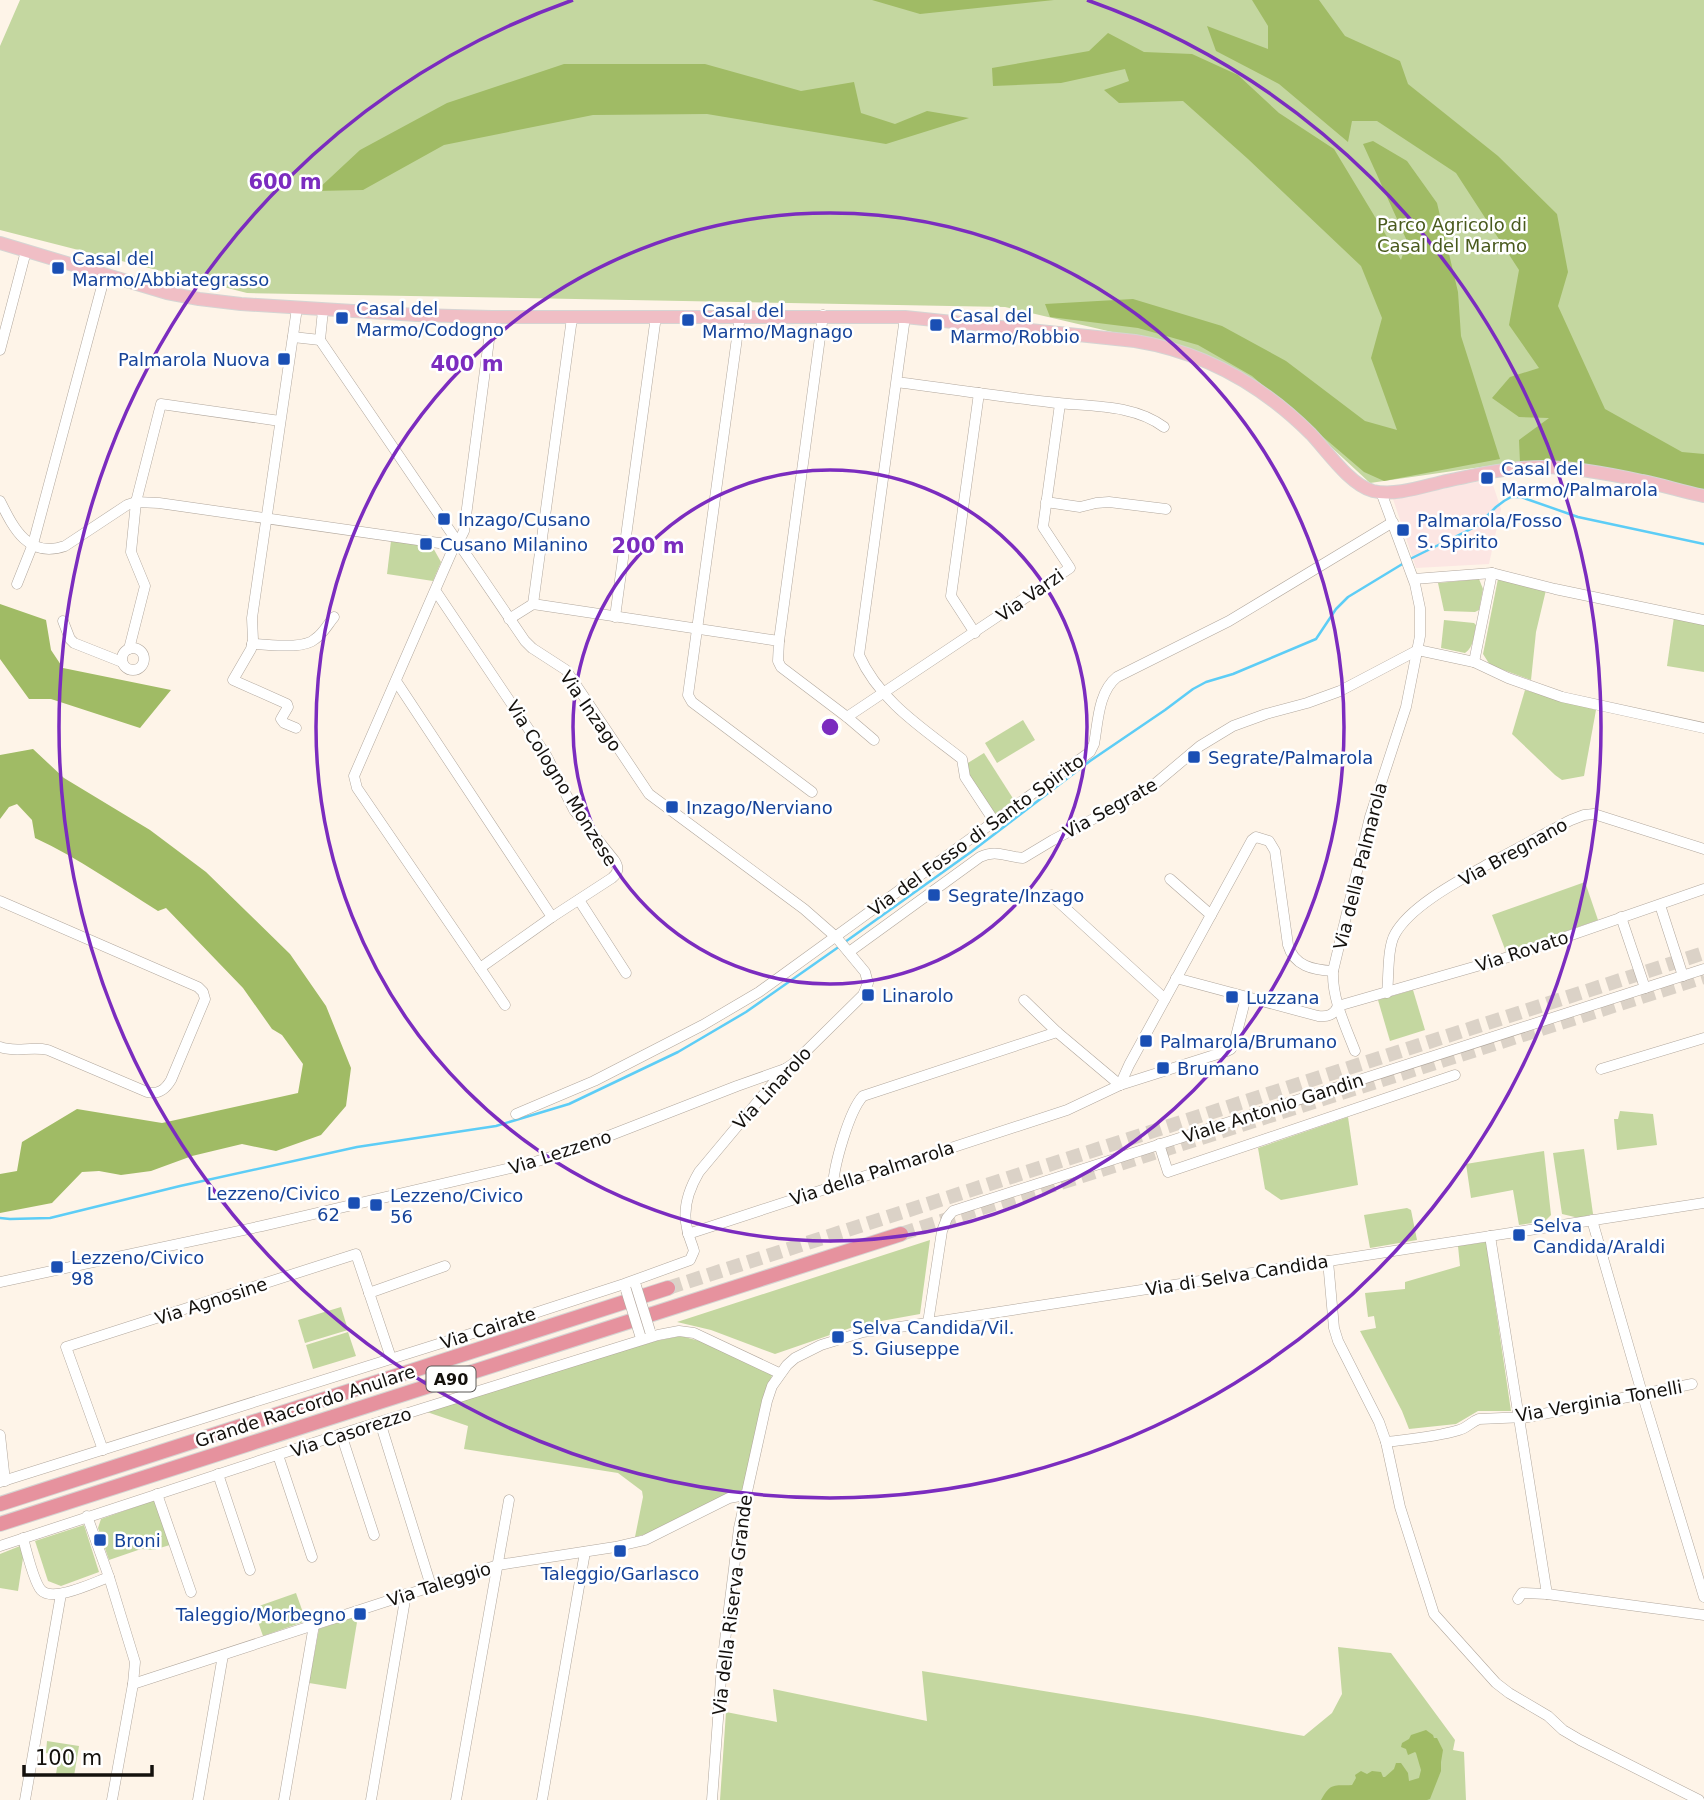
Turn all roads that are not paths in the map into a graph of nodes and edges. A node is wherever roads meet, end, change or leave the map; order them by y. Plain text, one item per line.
1 (0, 243) edge
2 (26, 251) junction
3 (105, 275) junction
4 (297, 308) junction
5 (323, 310) junction
6 (823, 315) junction
7 (656, 316) junction
8 (740, 316) junction
9 (492, 317) junction
10 (905, 317) junction
11 (572, 318) junction
12 (293, 337) junction
13 (320, 340) junction
14 (0, 350) edge
15 (897, 383) junction
16 (979, 393) junction
17 (1060, 404) junction
18 (280, 421) junction
19 (1164, 427) dead end
20 (1381, 492) junction
21 (1704, 496) edge
22 (0, 501) edge
23 (136, 502) junction
24 (1046, 502) junction
25 (1166, 509) dead end
26 (267, 518) junction
27 (1393, 522) junction
28 (456, 541) junction
29 (33, 544) junction
30 (1492, 573) junction
31 (1414, 579) junction
32 (18, 584) dead end
33 (435, 590) junction
34 (533, 604) junction
35 (334, 617) dead end
36 (615, 617) junction
37 (509, 619) junction
38 (1704, 620) edge
39 (63, 621) dead end
40 (692, 627) junction
41 (975, 633) junction
42 (779, 641) junction
43 (252, 644) junction
44 (129, 649) junction
45 (1418, 650) junction
46 (122, 662) junction
47 (1474, 662) junction
48 (396, 681) junction
49 (883, 693) junction
50 (847, 717) junction
51 (296, 728) dead end
52 (1704, 728) edge
53 (874, 740) dead end
54 (813, 792) dead end
55 (994, 821) junction
56 (1704, 849) edge
57 (1170, 879) dead end
58 (1704, 890) edge
59 (1051, 895) dead end
60 (579, 900) junction
61 (0, 901) edge
62 (1660, 905) junction
63 (1211, 915) junction
64 (552, 917) junction
65 (1621, 917) junction
66 (835, 937) junction
67 (849, 952) junction
68 (480, 968) junction
69 (1704, 969) edge
70 (1333, 971) junction
71 (626, 973) dead end
72 (1683, 976) junction
73 (1177, 978) junction
74 (1646, 988) junction
75 (1387, 993) junction
76 (1245, 997) junction
77 (1165, 999) junction
78 (1024, 1000) dead end
79 (505, 1005) dead end
80 (1338, 1006) junction
81 (1057, 1032) junction
82 (1704, 1038) edge
83 (0, 1047) edge
84 (1355, 1051) dead end
85 (785, 1069) junction
86 (1601, 1069) dead end
87 (1455, 1075) dead end
88 (1120, 1085) junction
89 (516, 1114) dead end
90 (1159, 1144) junction
91 (833, 1186) junction
92 (1704, 1203) edge
93 (1592, 1220) junction
94 (688, 1234) junction
95 (901, 1234) tunnel mouth
96 (1490, 1236) junction
97 (692, 1257) joint
98 (1328, 1261) junction
99 (445, 1266) dead end
100 (0, 1282) edge
101 (630, 1285) junction
102 (668, 1288) tunnel mouth
103 (369, 1293) junction
104 (928, 1323) junction
105 (645, 1335) junction
106 (391, 1358) junction
107 (779, 1373) junction
108 (1692, 1384) dead end
109 (1642, 1393) junction
110 (1518, 1418) junction
111 (380, 1422) junction
112 (341, 1434) junction
113 (0, 1435) edge
114 (1386, 1442) junction
115 (103, 1450) junction
116 (278, 1455) junction
117 (218, 1474) junction
118 (2, 1481) edge
119 (157, 1494) junction
120 (745, 1495) junction
121 (509, 1500) dead end
122 (0, 1504) edge
123 (87, 1516) junction
124 (0, 1524) edge
125 (374, 1535) dead end
126 (23, 1538) junction
127 (0, 1546) edge
128 (585, 1552) junction
129 (312, 1557) dead end
130 (498, 1565) junction
131 (250, 1570) dead end
132 (109, 1577) junction
133 (431, 1586) junction
134 (191, 1592) dead end
135 (61, 1594) junction
136 (406, 1594) junction
137 (1547, 1594) junction
138 (1704, 1597) edge
139 (1518, 1599) dead end
140 (1704, 1615) edge
141 (314, 1625) junction
142 (223, 1655) junction
143 (133, 1684) junction
144 (25, 1800) edge
145 (112, 1800) edge
146 (198, 1800) edge
147 (284, 1800) edge
148 (370, 1800) edge
149 (456, 1800) edge
150 (542, 1800) edge
151 (712, 1800) edge
152 (1699, 1800) edge

1 - 2 main road
2 - 3 main road
2 - 14 street
3 - 4 main road
3 - 29 street
4 - 5 main road
4 - 12 street
5 - 9 main road
5 - 13 street
6 - 8 main road
6 - 10 main road
6 - 42 street
7 - 8 main road
7 - 11 main road
7 - 36 street
8 - 40 street
9 - 11 main road
9 - 28 street
10 - 15 street
10 - 20 main road
11 - 34 street
12 - 13 street
12 - 18 street
13 - 28 street, Via Inzago
15 - 16 street
15 - 49 street
16 - 17 street
16 - 41 street
17 - 19 street
17 - 24 street, Via Varzi
18 - 23 street
18 - 26 street
20 - 21 main road
20 - 27 street, Via della Palmarola
22 - 29 street
23 - 26 street
23 - 29 street
23 - 44 street
24 - 25 street
24 - 41 street, Via Varzi
26 - 28 street
26 - 43 street
27 - 31 street, Via della Palmarola
27 - 55 street, Via del Fosso di Santo Spirito
28 - 33 street
28 - 37 street, Via Inzago
29 - 32 street
30 - 31 street
30 - 38 street
30 - 47 street
31 - 45 street, Via della Palmarola
33 - 48 street
33 - 60 street, Via Cologno Monzese
34 - 36 street
34 - 37 street
35 - 43 street
36 - 40 street
37 - 66 street, Via Inzago
39 - 46 street
40 - 42 street
40 - 54 street
41 - 49 street, Via Varzi
42 - 50 street
43 - 51 street
44 - 46 street
44 - 46 street
45 - 47 street
45 - 67 street, Via Segrate
45 - 70 street, Via della Palmarola
47 - 52 street
48 - 64 street
48 - 68 street
49 - 50 street, Via Varzi
49 - 55 street
50 - 53 street
55 - 66 street, Via del Fosso di Santo Spirito
56 - 75 street, Via Bregnano
57 - 63 street
58 - 62 street, Via Rovato
59 - 77 street
60 - 64 street, Via Cologno Monzese
60 - 71 street
61 - 83 street
62 - 65 street, Via Rovato
62 - 72 street
63 - 70 street, Via della Palmarola
63 - 73 street, Via della Palmarola
64 - 68 street, Via Cologno Monzese
65 - 74 street
65 - 75 street, Via Rovato
66 - 67 street, Via Linarolo
66 - 89 street, Via del Fosso di Santo Spirito
67 - 85 street, Via Linarolo
68 - 79 street
69 - 72 street, Viale Antonio Gandin
70 - 80 street
72 - 74 street, Viale Antonio Gandin
73 - 76 street, Via Rovato
73 - 77 street, Via della Palmarola
74 - 90 street, Viale Antonio Gandin
75 - 80 street, Via Rovato
76 - 80 street, Via Rovato
76 - 88 street
77 - 88 street, Via della Palmarola
78 - 81 street
80 - 84 street
81 - 88 street
81 - 91 street
82 - 86 street
85 - 94 street, Via Linarolo
85 - 100 street, Via Lezzeno
87 - 90 street
88 - 91 street, Via della Palmarola
90 - 104 street, Viale Antonio Gandin
91 - 94 street, Via della Palmarola
92 - 93 street, Via di Selva Candida
93 - 96 street, Via di Selva Candida
93 - 109 street
94 - 97 street, Via Linarolo
95 - 124 highway, Grande Raccordo Anulare / A90
96 - 98 street, Via di Selva Candida
96 - 110 street
97 - 101 street, Via Cairate
98 - 104 street, Via di Selva Candida
98 - 114 street
99 - 103 street
101 - 105 street, bridge
101 - 106 street, Via Cairate
102 - 122 highway, Grande Raccordo Anulare / A90
103 - 106 street, Via Agnosine
103 - 115 street, Via Agnosine
104 - 107 street, Via di Selva Candida
105 - 107 street, Via Casorezzo
105 - 111 street, Via Casorezzo
106 - 115 street, Via Cairate
107 - 120 street, Via della Riserva Grande
108 - 109 street, Via Verginia Tonelli
109 - 110 street, Via Verginia Tonelli
109 - 138 street
110 - 114 street, Via Verginia Tonelli
110 - 137 street
111 - 112 street, Via Casorezzo
111 - 133 street
112 - 116 street, Via Casorezzo
112 - 125 street
113 - 118 street
114 - 152 street
115 - 118 street, Via Cairate
116 - 117 street, Via Casorezzo
116 - 129 street
117 - 119 street, Via Casorezzo
117 - 131 street
119 - 123 street, Via Casorezzo
119 - 134 street
120 - 128 street, Via Taleggio
120 - 151 street, Via della Riserva Grande
121 - 130 street
123 - 126 street, Via Casorezzo
123 - 132 street
126 - 127 street, Via Casorezzo
126 - 135 street
128 - 130 street, Via Taleggio
128 - 150 street
130 - 133 street, Via Taleggio
130 - 149 street
132 - 135 street
132 - 143 street
133 - 136 street, Via Taleggio
135 - 144 street
136 - 141 street, Via Taleggio
136 - 148 street
137 - 139 street
137 - 140 street
141 - 142 street, Via Taleggio
141 - 147 street
142 - 143 street, Via Taleggio
142 - 146 street
143 - 145 street

